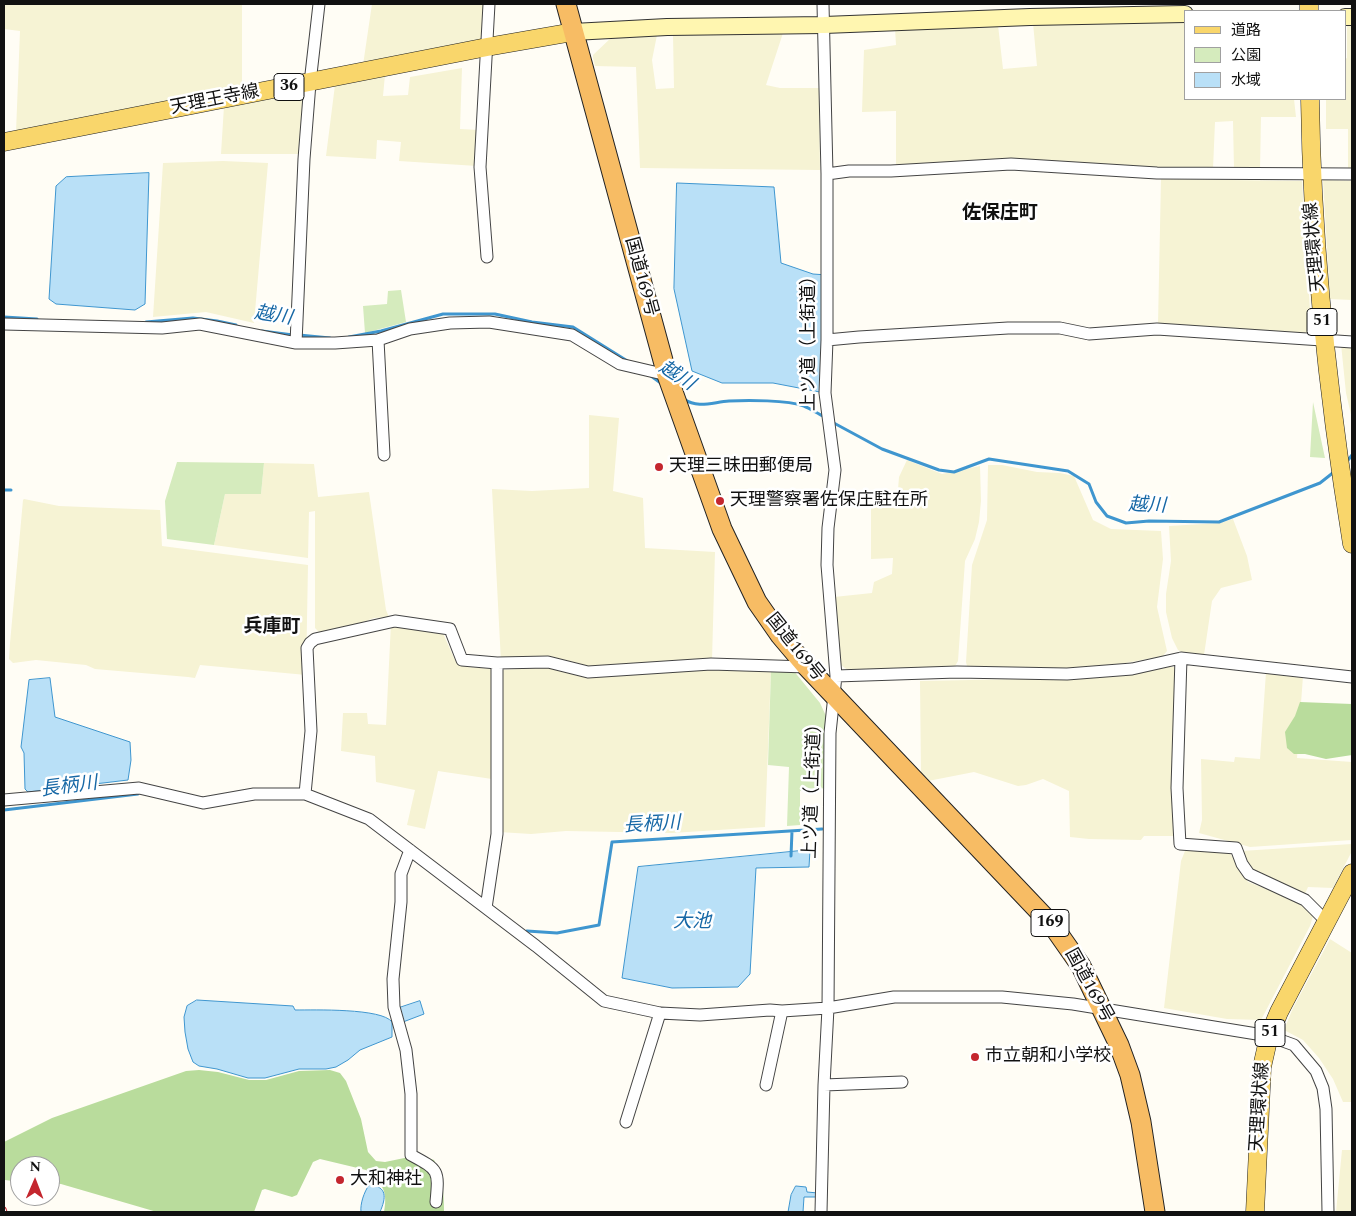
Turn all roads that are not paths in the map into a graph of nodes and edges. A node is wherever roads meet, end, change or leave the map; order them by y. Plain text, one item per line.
1 (319, 4) edge
2 (489, 4) edge
3 (566, 4) edge
4 (823, 4) edge
5 (1184, 14) edge
6 (824, 25) junction
7 (574, 32) junction
8 (487, 47) junction
9 (310, 83) junction
10 (1310, 100) edge
11 (4, 142) edge
12 (827, 174) junction
13 (1352, 174) edge
14 (1311, 175) junction
15 (487, 256) dead end
16 (4, 324) edge
17 (378, 340) junction
18 (827, 340) junction
19 (1324, 341) junction
20 (1352, 342) edge
21 (296, 344) junction
22 (667, 375) junction
23 (384, 455) dead end
24 (1352, 544) edge
25 (1181, 658) junction
26 (497, 664) junction
27 (807, 667) junction
28 (836, 676) junction
29 (1352, 678) edge
30 (834, 696) junction
31 (305, 794) junction
32 (4, 800) edge
33 (410, 850) junction
34 (1352, 873) edge
35 (486, 908) junction
36 (1326, 921) junction
37 (828, 1008) junction
38 (1102, 1008) junction
39 (782, 1011) junction
40 (660, 1013) junction
41 (1270, 1036) junction
42 (902, 1082) dead end
43 (766, 1085) dead end
44 (824, 1085) junction
45 (626, 1122) dead end
46 (436, 1202) dead end
47 (822, 1212) edge
48 (1155, 1212) edge
49 (1255, 1212) edge
50 (1328, 1212) edge

1 - 9 street
2 - 8 street
3 - 7 highway, 国道169号 / 169
4 - 6 street, 上ツ道（上街道）
5 - 6 main road
6 - 7 main road
6 - 12 street, 上ツ道（上街道）
7 - 8 main road, 天理王寺線 / 36
7 - 22 highway, 国道169号 / 169
8 - 9 main road, 天理王寺線 / 36
8 - 15 street
9 - 11 main road, 天理王寺線 / 36
9 - 21 street
10 - 14 main road, 天理環状線 / 51
12 - 14 street
12 - 18 street, 上ツ道（上街道）
13 - 14 street
14 - 19 main road, 天理環状線 / 51
16 - 21 street
17 - 21 street
17 - 22 street
17 - 23 street
18 - 19 street
18 - 28 street, 上ツ道（上街道）
19 - 20 street
19 - 24 main road, 天理環状線 / 51
22 - 27 highway, 国道169号 / 169
25 - 28 street
25 - 29 street
25 - 36 street
26 - 27 street
26 - 31 street
26 - 35 street
27 - 30 highway, 国道169号 / 169
28 - 30 street, 上ツ道（上街道）
30 - 37 street, 上ツ道（上街道）
30 - 38 highway, 国道169号 / 169
31 - 32 street
31 - 33 street
33 - 35 street
33 - 46 street
34 - 36 main road, 天理環状線 / 51
35 - 40 street
36 - 41 main road, 天理環状線 / 51
37 - 38 street
37 - 39 street
37 - 44 street, 上ツ道（上街道）
38 - 41 street
38 - 48 highway, 国道169号 / 169
39 - 40 street
39 - 43 street
40 - 45 street
41 - 49 main road, 天理環状線 / 51
41 - 50 street
42 - 44 street
44 - 47 street, 上ツ道（上街道）

